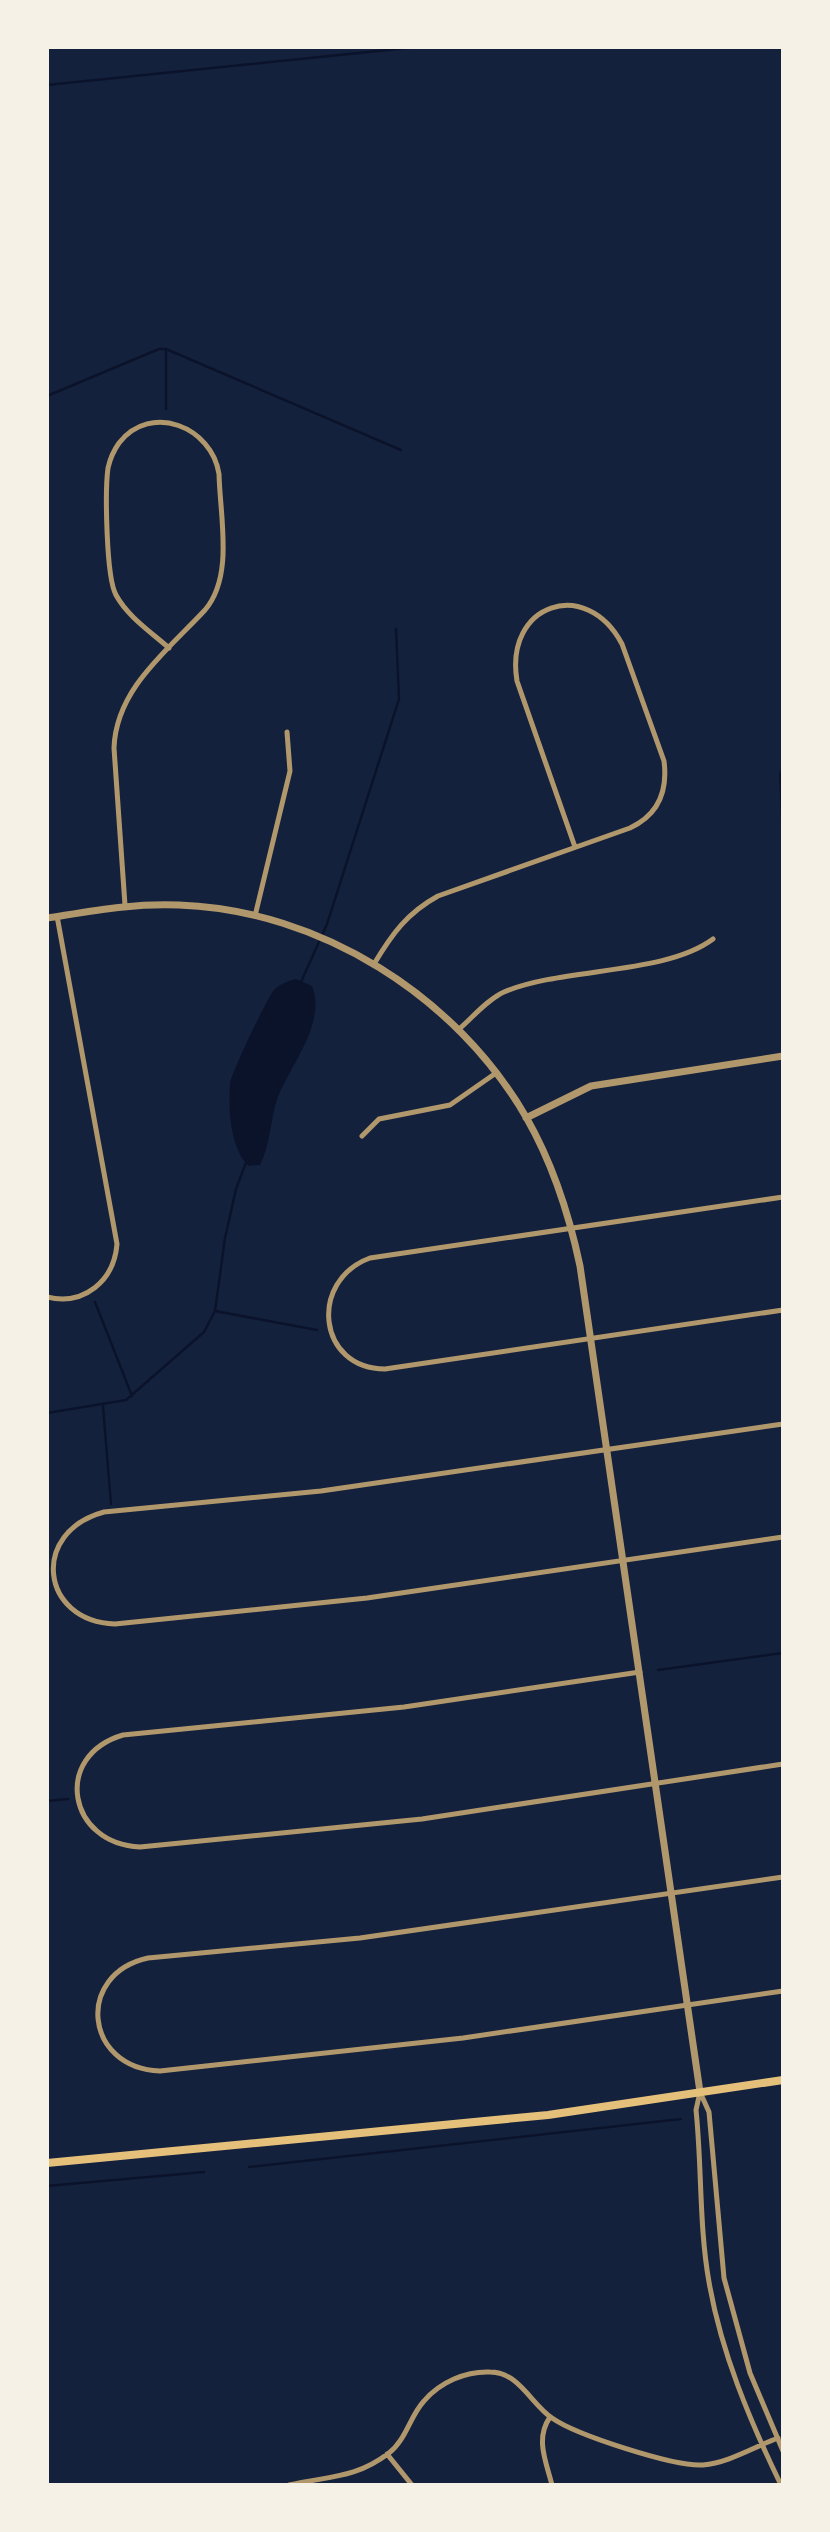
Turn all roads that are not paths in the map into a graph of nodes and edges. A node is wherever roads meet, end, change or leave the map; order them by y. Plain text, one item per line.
1 (169, 648) junction
2 (287, 732) dead end
3 (575, 847) junction
4 (125, 905) junction
5 (57, 916) junction
6 (255, 916) junction
7 (47, 918) edge
8 (713, 939) dead end
9 (374, 964) junction
10 (458, 1030) junction
11 (783, 1056) edge
12 (496, 1073) junction
13 (526, 1118) junction
14 (362, 1136) dead end
15 (783, 1197) edge
16 (572, 1229) junction
17 (47, 1297) edge
18 (783, 1310) edge
19 (590, 1339) junction
20 (783, 1424) edge
21 (607, 1451) junction
22 (783, 1537) edge
23 (623, 1561) junction
24 (640, 1672) junction
25 (783, 1764) edge
26 (656, 1783) junction
27 (783, 1877) edge
28 (672, 1895) junction
29 (783, 1991) edge
30 (688, 2005) junction
31 (783, 2080) edge
32 (700, 2092) junction
33 (47, 2164) edge
34 (550, 2417) junction
35 (778, 2438) junction
36 (763, 2444) junction
37 (783, 2451) edge
38 (387, 2454) junction
39 (289, 2485) edge
40 (412, 2485) edge
41 (552, 2485) edge
42 (781, 2485) edge

1 - 1 street
1 - 4 street
2 - 6 street
3 - 3 street
3 - 9 street
4 - 5 street
4 - 6 street
5 - 7 street
5 - 17 street
6 - 9 street
8 - 10 street
9 - 10 street
10 - 12 street
11 - 13 street
12 - 13 street
12 - 14 street
13 - 16 street
15 - 16 street
16 - 19 street
16 - 19 street
18 - 19 street
19 - 21 street
20 - 21 street
21 - 23 street
21 - 23 street
22 - 23 street
23 - 24 street
24 - 26 street
24 - 26 street
25 - 26 street
26 - 28 street
27 - 28 street
28 - 30 street
28 - 30 street
29 - 30 street
30 - 32 street
31 - 32 main road
32 - 33 main road
32 - 35 street
32 - 36 street
34 - 36 street
34 - 38 street
34 - 41 street
35 - 36 street
35 - 37 street
36 - 42 street
38 - 39 street
38 - 40 street

